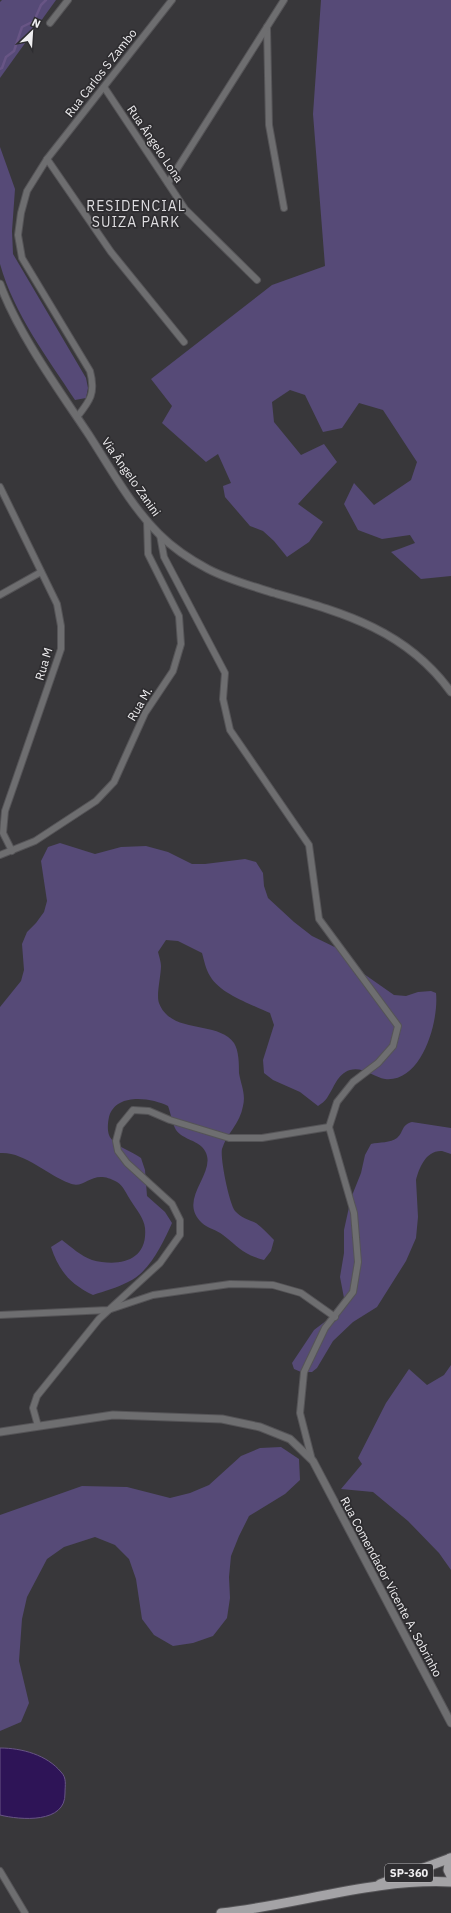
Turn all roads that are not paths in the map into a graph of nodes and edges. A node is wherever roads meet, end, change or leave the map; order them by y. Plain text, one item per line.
1 (68, 0) edge
2 (172, 0) edge
3 (284, 0) edge
4 (50, 23) dead end
5 (267, 27) junction
6 (104, 87) junction
7 (47, 159) junction
8 (168, 183) junction
9 (284, 208) dead end
10 (257, 280) dead end
11 (0, 284) edge
12 (184, 342) dead end
13 (77, 417) junction
14 (0, 487) edge
15 (147, 521) junction
16 (160, 535) junction
17 (41, 572) junction
18 (0, 595) edge
19 (451, 692) edge
20 (1, 832) edge
21 (12, 851) junction
22 (0, 854) edge
23 (329, 1127) junction
24 (108, 1310) junction
25 (0, 1315) edge
26 (335, 1317) junction
27 (38, 1426) junction
28 (0, 1432) edge
29 (313, 1461) junction
30 (451, 1723) edge
31 (451, 1858) edge
32 (0, 1871) edge
33 (451, 1876) edge
34 (451, 1882) edge
35 (367, 1888) junction
36 (25, 1913) edge
37 (221, 1913) edge
38 (225, 1913) edge

1 - 4 street
2 - 6 street, Rua Carlos S Zambo
3 - 5 street
5 - 8 street
5 - 9 street
6 - 7 street, Rua Carlos S Zambo
6 - 8 street, Rua Ângelo Lona
7 - 12 street
7 - 13 street, Rua Carlos S Zambo
8 - 10 street, Rua Ângelo Lona
11 - 13 street, Via Ângelo Zanini
13 - 15 street, Via Ângelo Zanini
14 - 17 street, Rua M
15 - 16 street, Via Ângelo Zanini
15 - 21 street, Rua M.
16 - 19 street, Via Ângelo Zanini
16 - 23 street
17 - 18 street
17 - 20 street, Rua M
20 - 21 street, Rua M
21 - 22 street, Rua M.
23 - 24 street
23 - 26 street
24 - 25 street
24 - 26 street
24 - 27 street
26 - 29 street
27 - 28 street, Rua Comendador Vicente A. Sobrinho
27 - 29 street, Rua Comendador Vicente A. Sobrinho
29 - 30 street, Rua Comendador Vicente A. Sobrinho
31 - 33 main road, SP-360
31 - 35 main road, SP-360
32 - 36 street
34 - 35 main road, SP-360
35 - 38 main road, SP-360
37 - 38 main road, SP-360

